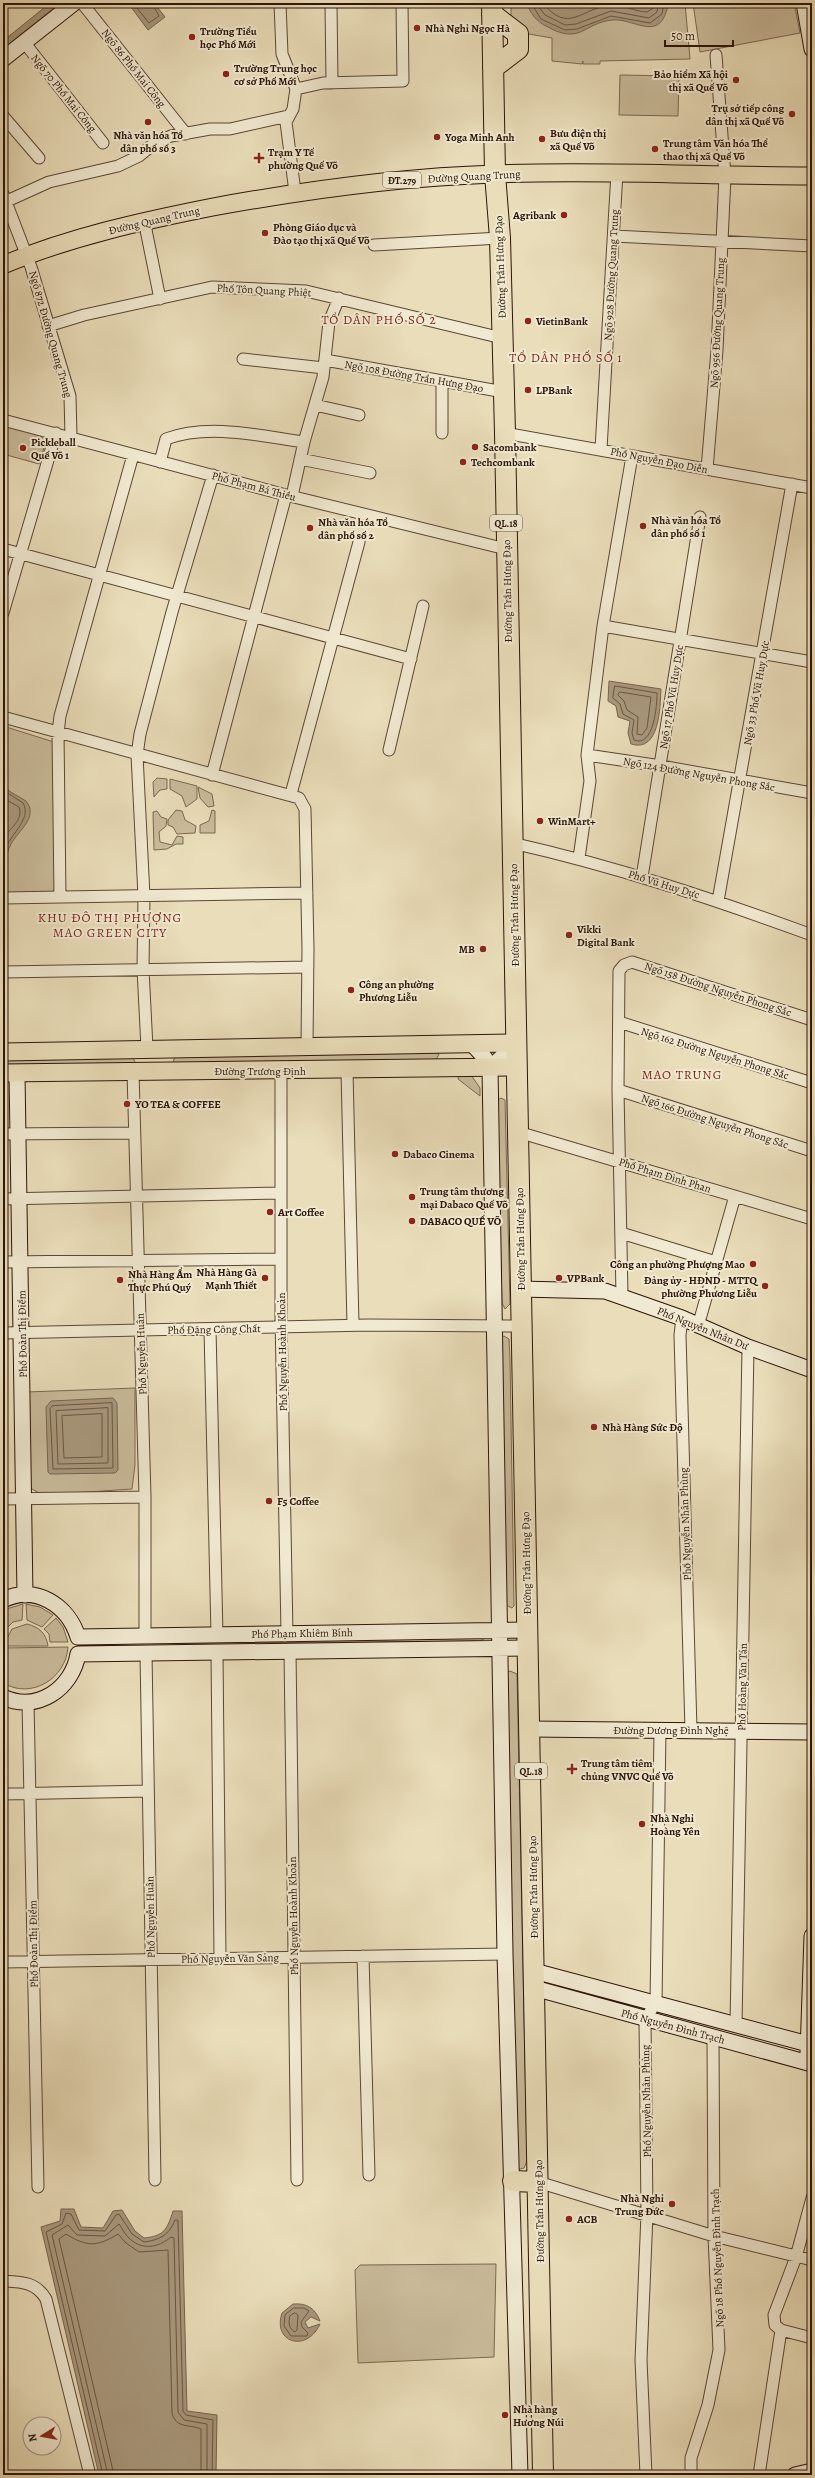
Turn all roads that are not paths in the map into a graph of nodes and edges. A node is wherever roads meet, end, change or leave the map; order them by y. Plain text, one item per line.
1 (74, 3) edge
2 (82, 3) edge
3 (280, 3) edge
4 (331, 3) edge
5 (402, 3) edge
6 (492, 8) edge
7 (807, 12) edge
8 (24, 42) junction
9 (812, 49) edge
10 (716, 55) dead end
11 (3, 59) edge
12 (332, 83) junction
13 (296, 89) junction
14 (3, 116) edge
15 (288, 116) junction
16 (186, 134) junction
17 (103, 143) dead end
18 (39, 158) dead end
19 (617, 172) junction
20 (495, 174) junction
21 (725, 176) junction
22 (812, 176) edge
23 (295, 192) junction
24 (5, 197) edge
25 (144, 220) junction
26 (614, 236) junction
27 (500, 238) junction
28 (722, 240) junction
29 (374, 245) dead end
30 (812, 246) edge
31 (27, 256) junction
32 (3, 265) edge
33 (339, 298) junction
34 (160, 300) junction
35 (48, 326) junction
36 (502, 338) junction
37 (243, 359) dead end
38 (325, 364) junction
39 (442, 382) junction
40 (504, 392) junction
41 (315, 405) junction
42 (359, 415) dead end
43 (3, 420) edge
44 (56, 433) junction
45 (442, 433) dead end
46 (505, 433) junction
47 (71, 437) junction
48 (304, 442) junction
49 (601, 449) junction
50 (133, 455) junction
51 (632, 456) junction
52 (300, 459) junction
53 (160, 462) junction
54 (707, 470) junction
55 (370, 473) dead end
56 (213, 475) junction
57 (792, 484) junction
58 (812, 488) edge
59 (289, 496) junction
60 (700, 517) dead end
61 (359, 542) dead end
62 (506, 549) junction
63 (3, 550) edge
64 (19, 553) junction
65 (100, 576) junction
66 (176, 596) junction
67 (423, 606) dead end
68 (3, 613) edge
69 (255, 616) junction
70 (603, 626) junction
71 (680, 638) junction
72 (333, 639) junction
73 (763, 652) junction
74 (411, 659) junction
75 (812, 662) edge
76 (3, 717) edge
77 (58, 733) junction
78 (389, 750) dead end
79 (137, 755) junction
80 (587, 755) junction
81 (661, 766) junction
82 (212, 775) junction
83 (740, 781) junction
84 (812, 793) edge
85 (291, 794) junction
86 (512, 844) junction
87 (579, 858) junction
88 (642, 877) junction
89 (307, 893) junction
90 (144, 896) junction
91 (60, 897) junction
92 (3, 898) edge
93 (718, 900) junction
94 (812, 935) edge
95 (308, 967) junction
96 (143, 969) junction
97 (3, 972) edge
98 (812, 1020) edge
99 (619, 1022) junction
100 (516, 1043) junction
101 (473, 1045) junction
102 (307, 1046) junction
103 (147, 1048) junction
104 (3, 1052) edge
105 (490, 1068) junction
106 (517, 1068) junction
107 (281, 1071) junction
108 (347, 1071) junction
109 (140, 1072) junction
110 (10, 1073) edge
111 (812, 1083) edge
112 (618, 1090) junction
113 (518, 1132) junction
114 (134, 1133) junction
115 (3, 1134) edge
116 (18, 1134) junction
117 (812, 1151) edge
118 (620, 1160) junction
119 (280, 1193) junction
120 (136, 1196) junction
121 (735, 1196) junction
122 (3, 1198) edge
123 (19, 1198) junction
124 (812, 1219) edge
125 (621, 1234) junction
126 (280, 1259) junction
127 (3, 1262) edge
128 (20, 1262) junction
129 (138, 1262) junction
130 (716, 1262) junction
131 (520, 1289) junction
132 (622, 1296) junction
133 (682, 1318) junction
134 (353, 1325) junction
135 (493, 1326) junction
136 (521, 1326) junction
137 (698, 1326) junction
138 (281, 1328) junction
139 (140, 1330) junction
140 (210, 1330) junction
141 (3, 1333) edge
142 (22, 1333) junction
143 (748, 1347) junction
144 (812, 1370) edge
145 (145, 1497) junction
146 (3, 1499) edge
147 (25, 1499) junction
148 (26, 1595) junction
149 (3, 1600) edge
150 (499, 1630) junction
151 (287, 1633) junction
152 (217, 1635) junction
153 (145, 1636) junction
154 (527, 1639) junction
155 (499, 1648) junction
156 (290, 1651) junction
157 (217, 1652) junction
158 (146, 1654) junction
159 (3, 1697) edge
160 (28, 1702) junction
161 (530, 1729) junction
162 (660, 1730) junction
163 (691, 1730) junction
164 (741, 1731) junction
165 (812, 1732) edge
166 (148, 1791) junction
167 (3, 1794) edge
168 (29, 1794) junction
169 (812, 1936) edge
170 (506, 1954) junction
171 (363, 1956) junction
172 (220, 1958) junction
173 (294, 1958) junction
174 (151, 1960) junction
175 (34, 1961) junction
176 (3, 1962) edge
177 (534, 1980) junction
178 (656, 2003) junction
179 (645, 2019) junction
180 (736, 2026) junction
181 (713, 2037) junction
182 (810, 2045) edge
183 (810, 2063) edge
184 (369, 2175) dead end
185 (155, 2180) dead end
186 (297, 2180) dead end
187 (513, 2181) junction
188 (538, 2182) junction
189 (38, 2187) dead end
190 (812, 2198) edge
191 (647, 2214) junction
192 (714, 2236) junction
193 (796, 2257) junction
194 (812, 2260) edge
195 (3, 2281) edge
196 (781, 2330) junction
197 (812, 2338) edge
198 (812, 2471) edge
199 (90, 2475) edge
200 (520, 2475) edge
201 (543, 2475) edge
202 (646, 2475) edge
203 (691, 2475) edge
204 (759, 2475) edge
205 (794, 2475) edge

1 - 8 street
2 - 16 street, Ngõ 86 Phố Mai Công
3 - 13 street
4 - 12 street
5 - 12 street
6 - 20 highway, Đường Trần Hưng Đạo / QL.18
7 - 9 street
8 - 11 street
8 - 17 street, Ngõ 70 Phố Mai Công
10 - 21 street, Ngõ 956 Đường Quang Trung
12 - 13 street
13 - 15 street
14 - 18 street
15 - 16 street
15 - 23 street
16 - 24 street
19 - 20 main road, Đường Quang Trung / ĐT.279
19 - 21 main road, Đường Quang Trung / ĐT.279
19 - 26 street, Ngõ 928 Đường Quang Trung
20 - 23 main road, Đường Quang Trung / ĐT.279
20 - 27 highway, Đường Trần Hưng Đạo / QL.18
21 - 22 main road, Đường Quang Trung / ĐT.279
21 - 28 street, Ngõ 956 Đường Quang Trung
23 - 25 main road, Đường Quang Trung / ĐT.279
24 - 31 street, Ngõ 872 Đường Quang Trung
25 - 31 main road, Đường Quang Trung / ĐT.279
25 - 34 street
26 - 28 street
26 - 49 street, Ngõ 928 Đường Quang Trung
27 - 29 street
27 - 36 highway, Đường Trần Hưng Đạo / QL.18
28 - 30 street
28 - 54 street, Ngõ 956 Đường Quang Trung
31 - 32 main road, Đường Quang Trung / ĐT.279
31 - 35 street, Ngõ 872 Đường Quang Trung
33 - 34 street, Phố Tôn Quang Phiệt
33 - 36 street, Phố Tôn Quang Phiệt
33 - 38 street
34 - 35 street, Phố Tôn Quang Phiệt
35 - 47 street, Ngõ 872 Đường Quang Trung
36 - 40 highway, Đường Trần Hưng Đạo / QL.18
37 - 38 street, Ngõ 108 Đường Trần Hưng Đạo
38 - 39 street, Ngõ 108 Đường Trần Hưng Đạo
38 - 41 street
39 - 40 street, Ngõ 108 Đường Trần Hưng Đạo
39 - 45 street
40 - 46 highway, Đường Trần Hưng Đạo / QL.18
41 - 42 street
41 - 48 street
43 - 44 street, Phố Phạm Bá Thiều
44 - 47 street, Phố Phạm Bá Thiều
44 - 64 street
46 - 49 street, Phố Nguyễn Đạo Diễn
46 - 62 highway, Đường Trần Hưng Đạo / QL.18
47 - 50 street, Phố Phạm Bá Thiều
48 - 52 street
48 - 53 street
49 - 51 street, Phố Nguyễn Đạo Diễn
50 - 53 street, Phố Phạm Bá Thiều
50 - 65 street
51 - 54 street, Phố Nguyễn Đạo Diễn
51 - 70 street
52 - 55 street
52 - 59 street
53 - 56 street, Phố Phạm Bá Thiều
54 - 57 street, Phố Nguyễn Đạo Diễn
56 - 59 street, Phố Phạm Bá Thiều
56 - 66 street
57 - 58 street, Phố Nguyễn Đạo Diễn
57 - 73 street, Ngõ 33 Phố Vũ Huy Dực
59 - 62 street, Phố Phạm Bá Thiều
59 - 69 street
60 - 71 street, Ngõ 17 Phố Vũ Huy Dực
61 - 72 street
62 - 86 highway, Đường Trần Hưng Đạo / QL.18
63 - 64 street
64 - 65 street
64 - 68 street
65 - 66 street
65 - 77 street
66 - 69 street
66 - 79 street
67 - 74 street
69 - 72 street
69 - 82 street
70 - 71 street
70 - 80 street
71 - 73 street
71 - 81 street, Ngõ 17 Phố Vũ Huy Dực
72 - 74 street
72 - 85 street
73 - 75 street
73 - 83 street, Ngõ 33 Phố Vũ Huy Dực
74 - 78 street
76 - 77 street
77 - 79 street
77 - 91 street
79 - 82 street
79 - 90 street
80 - 81 street, Ngõ 124 Đường Nguyễn Phong Sắc
80 - 87 street
81 - 83 street, Ngõ 124 Đường Nguyễn Phong Sắc
81 - 88 street, Ngõ 17 Phố Vũ Huy Dực
82 - 85 street
83 - 84 street, Ngõ 124 Đường Nguyễn Phong Sắc
83 - 93 street, Ngõ 33 Phố Vũ Huy Dực
85 - 89 street
86 - 87 street, Phố Vũ Huy Dực
86 - 100 highway, Đường Trần Hưng Đạo / QL.18
87 - 88 street, Phố Vũ Huy Dực
88 - 93 street, Phố Vũ Huy Dực
89 - 90 street
89 - 95 street
90 - 91 street
90 - 96 street
91 - 92 street
93 - 94 street, Phố Vũ Huy Dực
95 - 96 street
95 - 102 street
96 - 97 street
96 - 103 street
98 - 99 street, Ngõ 158 Đường Nguyễn Phong Sắc
99 - 111 street, Ngõ 162 Đường Nguyễn Phong Sắc
99 - 112 street
100 - 101 main road
100 - 105 street
100 - 106 highway, Đường Trần Hưng Đạo / QL.18
101 - 102 main road
101 - 105 street
102 - 103 main road
103 - 104 main road
103 - 109 main road
105 - 106 main road, Đường Trương Định
105 - 108 main road, Đường Trương Định
105 - 135 street
106 - 113 highway, Đường Trần Hưng Đạo / QL.18
107 - 108 main road, Đường Trương Định
107 - 109 main road, Đường Trương Định
107 - 119 street, Phố Nguyễn Hoành Khoản
108 - 134 street
109 - 110 main road, Đường Trương Định
109 - 114 street, Phố Nguyễn Huân
110 - 116 street, Phố Đoàn Thị Điểm
112 - 117 street, Ngõ 166 Đường Nguyễn Phong Sắc
112 - 118 street
113 - 118 street, Phố Phạm Đình Phan
113 - 131 highway, Đường Trần Hưng Đạo / QL.18
114 - 116 street
114 - 120 street, Phố Nguyễn Huân
115 - 116 street
116 - 123 street, Phố Đoàn Thị Điểm
118 - 121 street, Phố Phạm Đình Phan
118 - 125 street
119 - 120 street
119 - 126 street, Phố Nguyễn Hoành Khoản
120 - 123 street
120 - 129 street, Phố Nguyễn Huân
121 - 124 street, Phố Phạm Đình Phan
121 - 130 street
122 - 123 street
123 - 128 street, Phố Đoàn Thị Điểm
125 - 130 street
125 - 132 street
126 - 129 street
126 - 138 street, Phố Nguyễn Hoành Khoản
127 - 128 street
128 - 129 street
128 - 142 street, Phố Đoàn Thị Điểm
129 - 139 street, Phố Nguyễn Huân
130 - 137 street
131 - 132 street, Phố Nguyễn Nhân Dư
131 - 136 highway, Đường Trần Hưng Đạo / QL.18
132 - 133 street, Phố Nguyễn Nhân Dư
133 - 137 street, Phố Nguyễn Nhân Dư
133 - 163 street, Phố Nguyễn Nhân Phùng
134 - 135 street, Phố Đặng Công Chất
134 - 138 street, Phố Đặng Công Chất
135 - 136 street, Phố Đặng Công Chất
135 - 150 street
136 - 154 highway, Đường Trần Hưng Đạo / QL.18
137 - 143 street, Phố Nguyễn Nhân Dư
138 - 140 street, Phố Đặng Công Chất
138 - 151 street, Phố Nguyễn Hoành Khoản
139 - 140 street, Phố Đặng Công Chất
139 - 142 street, Phố Đặng Công Chất
139 - 145 street, Phố Nguyễn Huân
140 - 152 street
141 - 142 street, Phố Đặng Công Chất
142 - 147 street, Phố Đoàn Thị Điểm
143 - 144 street, Phố Nguyễn Nhân Dư
143 - 164 street, Phố Hoàng Văn Tán
145 - 147 street
145 - 153 street, Phố Nguyễn Huân
146 - 147 street
147 - 148 street, Phố Đoàn Thị Điểm
148 - 149 street
148 - 153 street, Phố Phạm Khiêm Bính
150 - 151 street, Phố Phạm Khiêm Bính
150 - 154 street, Phố Phạm Khiêm Bính
150 - 155 street
151 - 152 street, Phố Phạm Khiêm Bính
152 - 153 street, Phố Phạm Khiêm Bính
154 - 155 street, Phố Phạm Khiêm Bính
154 - 161 highway, Đường Trần Hưng Đạo / QL.18
155 - 156 street, Phố Phạm Khiêm Bính
155 - 170 street
156 - 157 street, Phố Phạm Khiêm Bính
156 - 173 street, Phố Nguyễn Hoành Khoản
157 - 158 street, Phố Phạm Khiêm Bính
157 - 172 street
158 - 160 street, Phố Phạm Khiêm Bính
158 - 166 street, Phố Nguyễn Huân
159 - 160 street
160 - 168 street, Phố Đoàn Thị Điểm
161 - 162 street, Đường Dương Đình Nghệ
161 - 177 highway, Đường Trần Hưng Đạo / QL.18
162 - 163 street, Đường Dương Đình Nghệ
162 - 178 street
163 - 164 street, Đường Dương Đình Nghệ
164 - 165 street, Đường Dương Đình Nghệ
164 - 180 street, Phố Hoàng Văn Tán
166 - 168 street
166 - 174 street, Phố Nguyễn Huân
167 - 168 street
168 - 175 street, Phố Đoàn Thị Điểm
169 - 182 street
170 - 171 street, Phố Nguyễn Văn Sảng
170 - 187 street
171 - 173 street, Phố Nguyễn Văn Sảng
171 - 184 street
172 - 173 street, Phố Nguyễn Văn Sảng
172 - 174 street, Phố Nguyễn Văn Sảng
173 - 186 street, Phố Nguyễn Hoành Khoản
174 - 175 street, Phố Nguyễn Văn Sảng
174 - 185 street, Phố Nguyễn Huân
175 - 176 street, Phố Nguyễn Văn Sảng
175 - 189 street, Phố Đoàn Thị Điểm
177 - 178 street, Phố Nguyễn Đình Trạch
177 - 179 street, Phố Nguyễn Đình Trạch
177 - 188 highway, Đường Trần Hưng Đạo / QL.18
178 - 179 street
178 - 180 street, Phố Nguyễn Đình Trạch
179 - 181 street, Phố Nguyễn Đình Trạch
179 - 191 street, Phố Nguyễn Nhân Phùng
180 - 182 street, Phố Nguyễn Đình Trạch
181 - 183 street, Phố Nguyễn Đình Trạch
181 - 192 street, Ngõ 18 Phố Nguyễn Đình Trạch
182 - 183 street
187 - 188 highway
187 - 200 street
188 - 191 street
188 - 201 highway, Đường Trần Hưng Đạo / QL.18
190 - 193 street
191 - 192 street
191 - 202 street, Phố Nguyễn Nhân Phùng
192 - 193 street
192 - 203 street, Ngõ 18 Phố Nguyễn Đình Trạch
193 - 194 street
193 - 196 street
195 - 199 street
196 - 197 street
196 - 204 street
198 - 205 street

